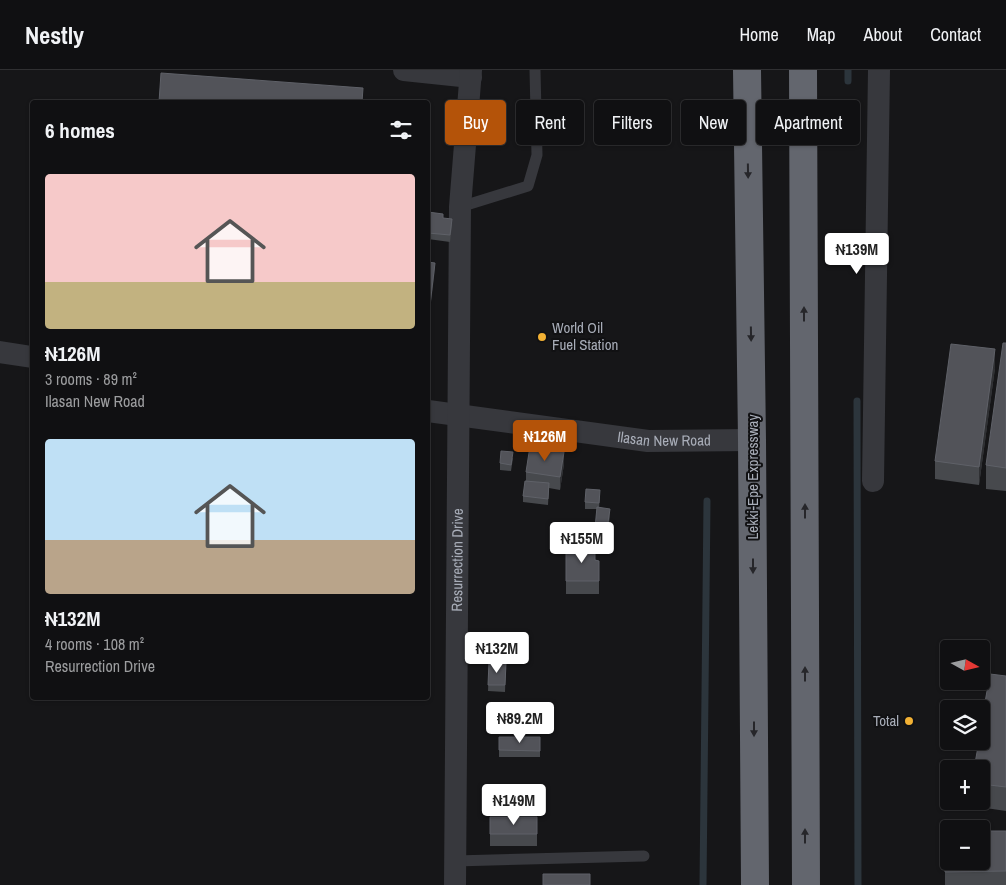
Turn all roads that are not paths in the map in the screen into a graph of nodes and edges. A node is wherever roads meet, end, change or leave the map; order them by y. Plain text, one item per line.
1 (404, 70) edge
2 (535, 70) edge
3 (747, 70) edge
4 (803, 70) edge
5 (879, 70) edge
6 (471, 74) edge
7 (460, 207) junction
8 (0, 352) edge
9 (30, 356) edge
10 (430, 411) edge
11 (457, 415) junction
12 (752, 440) junction
13 (873, 481) dead end
14 (644, 856) dead end
15 (455, 861) junction
16 (455, 885) edge
17 (755, 885) edge
18 (806, 885) edge

1 - 6 street
2 - 7 lane
3 -> 12 highway, Lekki-Epe Expressway
18 -> 4 highway
5 - 13 street
6 - 7 street, Resurrection Drive
7 - 11 street, Resurrection Drive
8 - 9 street
10 - 11 street, Ilasan New Road
11 - 12 street, Ilasan New Road
11 - 15 street, Resurrection Drive
12 -> 17 highway, Lekki-Epe Expressway
14 - 15 lane
15 - 16 street, Resurrection Drive

